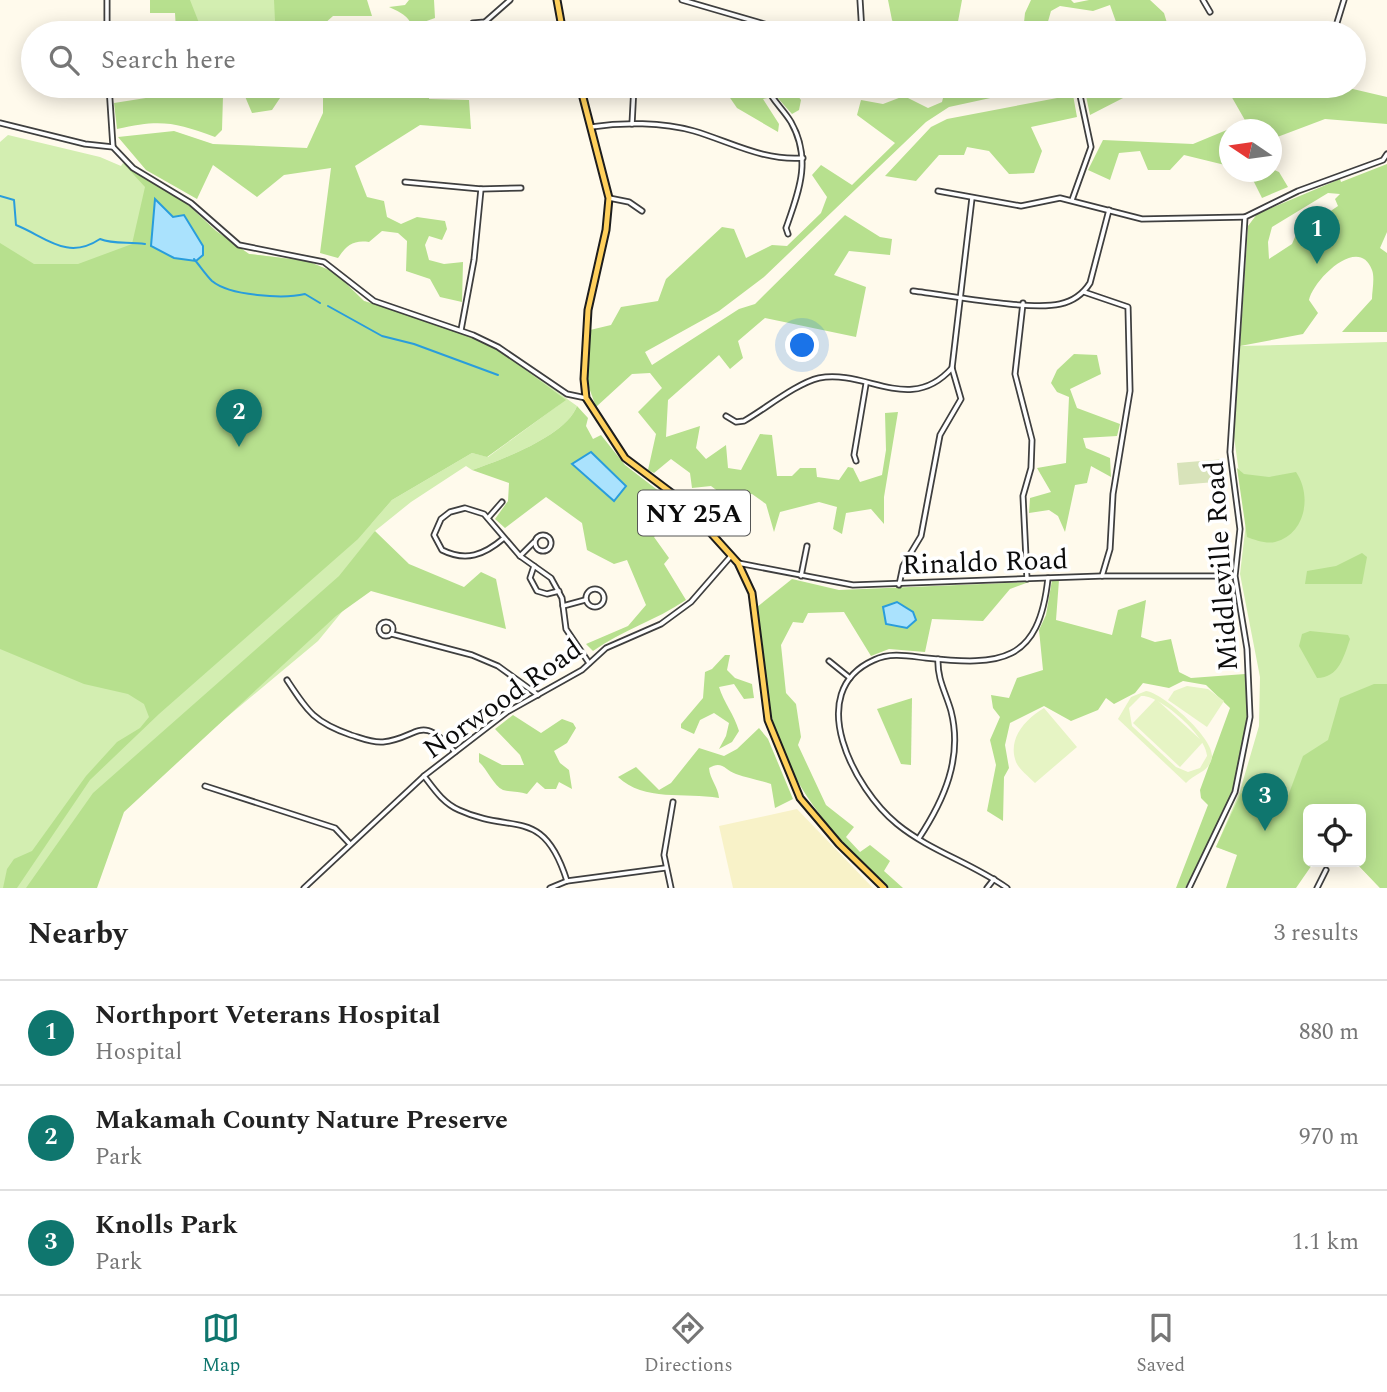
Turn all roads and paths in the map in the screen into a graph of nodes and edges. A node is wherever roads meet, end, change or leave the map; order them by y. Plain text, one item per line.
1 (107, 0) edge
2 (510, 0) edge
3 (557, 0) edge
4 (682, 0) edge
5 (860, 0) edge
6 (1203, 0) edge
7 (1344, 0) edge
8 (1210, 12) dead end
9 (107, 21) edge
10 (486, 21) edge
11 (561, 21) edge
12 (752, 21) edge
13 (861, 21) edge
14 (1337, 21) edge
15 (109, 98) edge
16 (583, 98) edge
17 (633, 98) edge
18 (774, 98) edge
19 (1080, 98) edge
20 (0, 122) edge
21 (632, 124) junction
22 (591, 127) junction
23 (113, 147) junction
24 (1387, 154) edge
25 (803, 158) junction
26 (405, 182) dead end
27 (522, 188) dead end
28 (481, 189) junction
29 (938, 191) dead end
30 (609, 198) junction
31 (972, 198) junction
32 (1072, 200) junction
33 (1109, 210) junction
34 (642, 211) dead end
35 (1245, 217) junction
36 (788, 234) dead end
37 (913, 291) dead end
38 (1084, 292) junction
39 (960, 296) junction
40 (1023, 303) junction
41 (461, 330) junction
42 (952, 368) junction
43 (866, 384) junction
44 (586, 398) junction
45 (726, 416) dead end
46 (856, 461) dead end
47 (502, 502) dead end
48 (488, 518) junction
49 (504, 538) junction
50 (536, 541) junction
51 (807, 546) dead end
52 (520, 556) junction
53 (731, 556) junction
54 (738, 563) junction
55 (535, 566) junction
56 (801, 576) junction
57 (1102, 576) junction
58 (1235, 576) junction
59 (1048, 578) junction
60 (1027, 579) junction
61 (899, 585) junction
62 (559, 591) junction
63 (586, 600) junction
64 (563, 606) junction
65 (392, 634) junction
66 (938, 659) junction
67 (829, 662) dead end
68 (589, 663) junction
69 (850, 678) junction
70 (288, 680) dead end
71 (538, 695) junction
72 (455, 752) junction
73 (424, 776) junction
74 (205, 786) dead end
75 (673, 802) dead end
76 (919, 838) junction
77 (349, 843) junction
78 (665, 867) junction
79 (1326, 870) dead end
80 (994, 879) junction
81 (567, 881) junction
82 (304, 888) edge
83 (550, 888) edge
84 (671, 888) edge
85 (884, 888) edge
86 (987, 888) edge
87 (1007, 888) edge
88 (1189, 888) edge
89 (1317, 888) edge

1 - 9 street
2 - 10 street
3 - 11 main road
4 - 12 street
5 - 13 street
6 - 8 street
7 - 14 street
15 - 23 street
16 - 22 main road
17 - 21 street
18 - 25 street
19 - 32 street
20 - 23 street
21 - 22 street
21 - 25 street
22 - 30 main road
23 - 41 street
24 - 35 street
25 - 36 street
26 - 28 street
27 - 28 street
28 - 41 street
29 - 31 street
30 - 34 street
30 - 44 main road
31 - 32 street
31 - 39 street
32 - 33 street
33 - 35 street
33 - 38 street
35 - 58 street, Middleville Road
37 - 39 street
38 - 40 street
38 - 57 street
39 - 40 street
39 - 42 street
40 - 60 street
41 - 44 street
42 - 43 street
42 - 61 street
43 - 45 street
43 - 46 street
44 - 53 main road, NY 25A
47 - 48 street
48 - 49 street
48 - 49 street
49 - 52 street
50 - 50 street
50 - 52 street
51 - 56 street
52 - 55 street
53 - 54 main road, NY 25A
53 - 68 street, Norwood Road
54 - 56 street, Rinaldo Road
54 - 85 main road, NY 25A
55 - 62 street
55 - 62 street
56 - 61 street, Rinaldo Road
57 - 58 street, Rinaldo Road
57 - 59 street, Rinaldo Road
58 - 88 street, Middleville Road
59 - 60 street, Rinaldo Road
59 - 66 street
60 - 61 street, Rinaldo Road
62 - 64 street
63 - 63 street
63 - 64 street
64 - 68 street
65 - 65 street
65 - 71 street
66 - 69 street
66 - 76 street
67 - 69 street
68 - 71 street, Norwood Road
69 - 76 street
70 - 72 street
71 - 72 street, Norwood Road
72 - 73 street, Norwood Road
73 - 77 street, Norwood Road
73 - 81 street
74 - 77 street
75 - 78 street
76 - 80 street
77 - 82 street, Norwood Road
78 - 81 street
78 - 84 street
79 - 89 street
80 - 86 street
80 - 87 street
81 - 83 street

